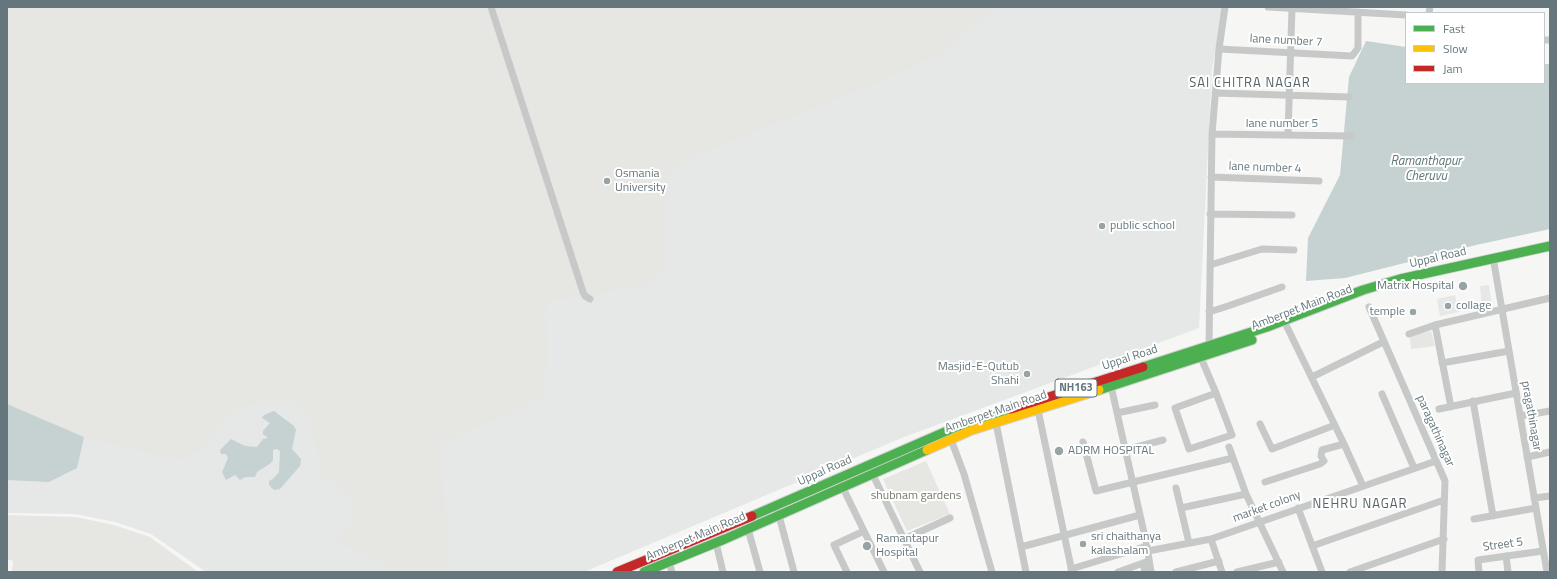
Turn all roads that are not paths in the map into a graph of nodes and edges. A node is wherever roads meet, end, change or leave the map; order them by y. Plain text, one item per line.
1 (491, 7) edge
2 (1226, 7) edge
3 (1268, 7) edge
4 (1292, 8) junction
5 (1358, 12) junction
6 (1405, 15) edge
7 (1219, 49) junction
8 (1290, 52) junction
9 (1215, 93) junction
10 (1288, 95) junction
11 (1349, 97) dead end
12 (1212, 134) junction
13 (1288, 135) junction
14 (1352, 136) dead end
15 (1211, 177) junction
16 (1318, 181) dead end
17 (1210, 214) junction
18 (1292, 215) dead end
19 (1550, 246) edge
20 (1294, 250) dead end
21 (1550, 252) edge
22 (1494, 263) junction
23 (1210, 265) junction
24 (1282, 287) dead end
25 (1378, 289) junction
26 (1550, 298) edge
27 (590, 299) dead end
28 (1369, 307) dead end
29 (1502, 309) junction
30 (1209, 312) junction
31 (1435, 325) junction
32 (1287, 327) junction
33 (1409, 334) dead end
34 (1383, 342) junction
35 (1509, 351) junction
36 (1206, 353) junction
37 (1442, 363) junction
38 (1312, 377) junction
39 (1111, 386) junction
40 (1216, 393) junction
41 (1516, 393) junction
42 (1382, 394) dead end
43 (1473, 402) junction
44 (1155, 405) dead end
45 (1450, 407) junction
46 (1439, 409) dead end
47 (1038, 410) junction
48 (1550, 411) edge
49 (1117, 413) junction
50 (1520, 416) junction
51 (996, 423) junction
52 (1260, 424) dead end
53 (1335, 425) junction
54 (949, 435) junction
55 (1163, 440) dead end
56 (1083, 442) dead end
57 (1344, 444) junction
58 (1229, 447) dead end
59 (1125, 450) junction
60 (1550, 452) edge
61 (1527, 457) junction
62 (1233, 458) junction
63 (1436, 460) junction
64 (1414, 468) junction
65 (872, 473) junction
66 (1132, 481) junction
67 (1265, 482) dead end
68 (842, 486) junction
69 (1363, 486) junction
70 (1176, 488) dead end
71 (1246, 494) junction
72 (1550, 496) edge
73 (1534, 498) junction
74 (1444, 500) junction
75 (776, 506) junction
76 (1181, 508) junction
77 (1298, 508) junction
78 (1536, 508) junction
79 (779, 515) junction
80 (1140, 515) junction
81 (1493, 516) junction
82 (950, 518) dead end
83 (1474, 519) dead end
84 (1259, 522) junction
85 (748, 528) junction
86 (864, 530) junction
87 (1064, 536) junction
88 (904, 539) junction
89 (1211, 539) junction
90 (1444, 539) junction
91 (716, 543) junction
92 (1189, 543) junction
93 (1312, 546) junction
94 (1021, 547) junction
95 (1147, 549) junction
96 (1543, 551) junction
97 (1506, 556) junction
98 (1219, 561) junction
99 (669, 562) junction
100 (1146, 562) junction
101 (1279, 562) junction
102 (1072, 570) edge
103 (1363, 570) edge
104 (617, 572) edge
105 (644, 572) edge
106 (672, 572) edge
107 (723, 572) edge
108 (760, 572) edge
109 (794, 572) edge
110 (847, 572) edge
111 (884, 572) edge
112 (920, 572) edge
113 (992, 572) edge
114 (1026, 572) edge
115 (1118, 572) edge
116 (1145, 572) edge
117 (1151, 572) edge
118 (1176, 572) edge
119 (1222, 572) edge
120 (1237, 572) edge
121 (1283, 572) edge
122 (1322, 572) edge
123 (1350, 572) edge
124 (1442, 572) edge
125 (1480, 572) edge
126 (1508, 572) edge
127 (1547, 572) edge

1 - 27 street
2 - 7 street
3 - 4 street
4 - 5 street
4 - 8 street
5 - 6 street
5 - 8 street, lane number 7
7 - 8 street, lane number 7
7 - 9 street
8 - 10 street
9 - 10 street
9 - 12 street
10 - 11 street
10 - 13 street
12 - 13 street, lane number 5
12 - 15 street
13 - 14 street, lane number 5
15 - 16 street, lane number 4
15 - 17 street
17 - 18 street
17 - 23 street
19 - 25 highway, Uppal Road / NH163
20 - 23 street
21 - 22 highway, Amberpet Main Road / NH163
22 - 25 highway, Amberpet Main Road / NH163
22 - 29 street, pragathinagar
23 - 30 street
24 - 30 street
25 - 32 highway, Amberpet Main Road / NH163
25 - 36 highway, Uppal Road / NH163
26 - 29 street
28 - 34 street, paragathinagar
29 - 31 street
29 - 35 street, pragathinagar
30 - 36 street
31 - 33 street
31 - 37 street
32 - 36 highway, Amberpet Main Road / NH163
32 - 38 street
34 - 38 street
34 - 63 street, paragathinagar
35 - 37 street
35 - 41 street, pragathinagar
36 - 39 highway, Amberpet Main Road / NH163
36 - 40 street
36 - 54 highway, Uppal Road / NH163
37 - 45 street
38 - 53 street
39 - 47 highway, Amberpet Main Road / NH163
39 - 49 street
40 - 40 street
41 - 43 street
41 - 50 street, pragathinagar
42 - 64 street
43 - 45 street
43 - 81 street
44 - 49 street
45 - 46 street
47 - 51 highway, Amberpet Main Road / NH163
47 - 87 street
48 - 50 street
49 - 59 street
50 - 61 street, pragathinagar
51 - 54 highway, Amberpet Main Road / NH163
51 - 94 street
52 - 53 street
53 - 57 street
54 - 65 highway, Amberpet Main Road / NH163
54 - 75 highway, Uppal Road / NH163
54 - 113 street
55 - 59 street
56 - 66 street
57 - 67 street
57 - 69 street
58 - 62 street
59 - 66 street
60 - 61 street
61 - 73 street, pragathinagar
62 - 66 street
62 - 71 street
63 - 64 street, market colony
63 - 74 street, paragathinagar
64 - 69 street, market colony
65 - 68 highway, Amberpet Main Road / NH163
65 - 88 street
66 - 80 street
68 - 79 highway, Amberpet Main Road / NH163
68 - 86 street
69 - 77 street, market colony
70 - 76 street
71 - 76 street
71 - 84 street
72 - 73 street
73 - 78 street, pragathinagar
74 - 90 street, paragathinagar
74 - 93 street
75 - 79 street
75 - 104 highway, Uppal Road / NH163
76 - 92 street
77 - 84 street, market colony
77 - 93 street
78 - 81 street
78 - 96 street, pragathinagar
79 - 85 highway, Amberpet Main Road / NH163
79 - 109 street
80 - 87 street
80 - 95 street
81 - 83 street
82 - 88 street
84 - 89 street, market colony
84 - 101 street
85 - 91 highway, Amberpet Main Road / NH163
85 - 108 street
86 - 110 street
86 - 111 street
87 - 94 street
87 - 102 street
88 - 112 street
89 - 92 street, market colony
89 - 98 street
90 - 103 street
90 - 124 street, paragathinagar
91 - 99 highway, Amberpet Main Road / NH163
91 - 107 street
92 - 95 street, market colony
93 - 122 street
94 - 114 street
95 - 100 street
95 - 102 street, market colony
96 - 97 street, Street 5
96 - 127 street, pragathinagar
97 - 125 street, Street 5
97 - 126 street
98 - 118 street
98 - 119 street
99 - 105 highway, Amberpet Main Road / NH163
99 - 106 street
100 - 115 street
100 - 116 street
100 - 117 street
101 - 120 street
101 - 121 street
103 - 123 street

